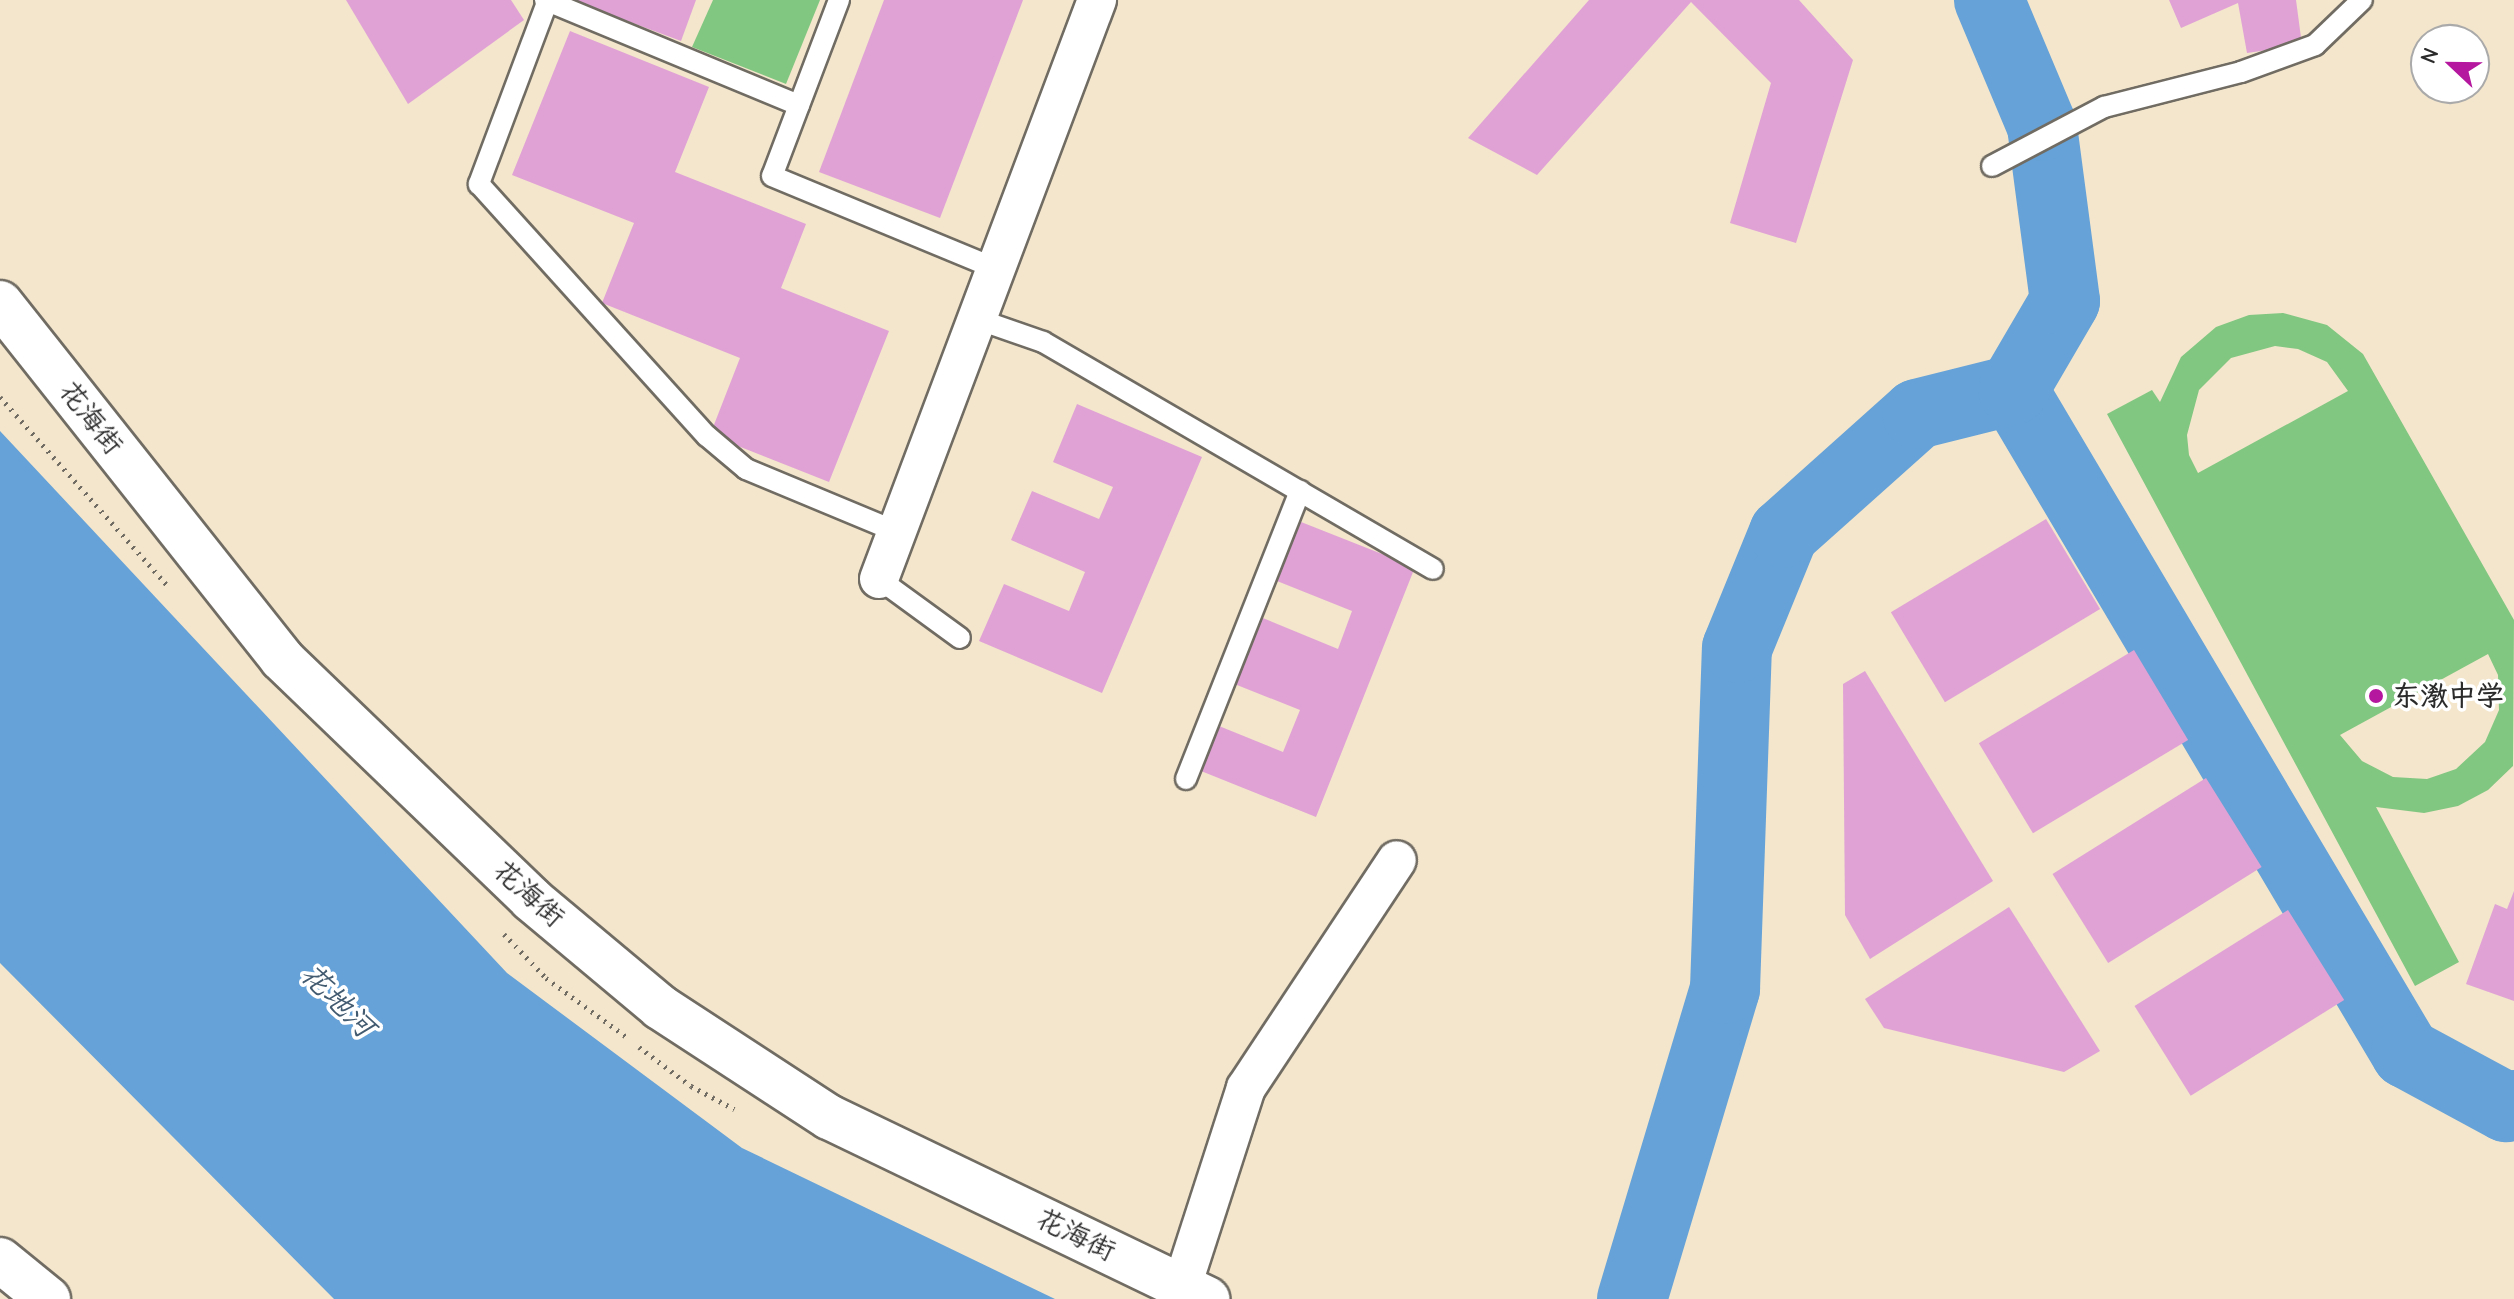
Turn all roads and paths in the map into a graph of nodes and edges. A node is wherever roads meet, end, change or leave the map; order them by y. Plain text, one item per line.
1 (839, 0) edge
2 (1097, 0) edge
3 (2362, 0) edge
4 (547, 1) edge
5 (799, 105) junction
6 (1992, 166) dead end
7 (996, 269) junction
8 (0, 303) edge
9 (977, 319) junction
10 (1300, 491) junction
11 (897, 532) junction
12 (1433, 569) dead end
13 (879, 579) joint
14 (960, 638) dead end
15 (1186, 779) dead end
16 (1397, 860) dead end
17 (0, 1260) edge
18 (1195, 1293) edge
19 (48, 1299) edge

1 - 5 lane
2 - 7 street
3 - 6 lane
4 - 5 lane
4 - 11 lane
5 - 7 lane
7 - 9 street
8 - 18 street, 花海街
9 - 10 lane
9 - 11 street
10 - 12 lane
10 - 15 lane
11 - 13 street
13 - 14 lane
16 - 18 street
17 - 19 street

